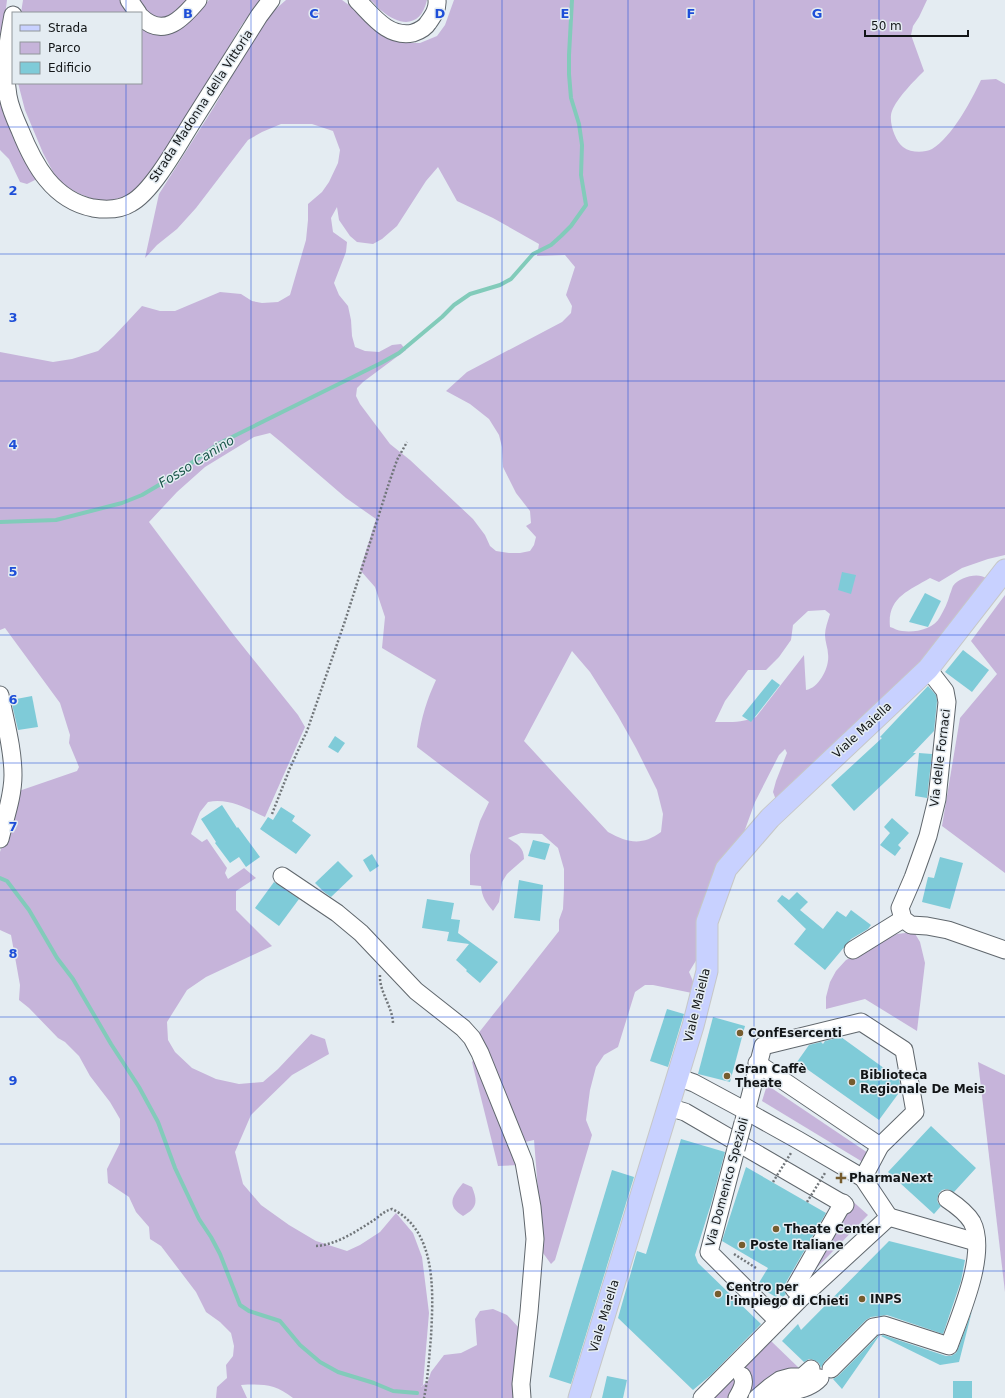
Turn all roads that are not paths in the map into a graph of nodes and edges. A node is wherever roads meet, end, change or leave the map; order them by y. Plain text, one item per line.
1 (16, 0) edge
2 (129, 0) edge
3 (198, 0) edge
4 (271, 0) edge
5 (357, 0) edge
6 (437, 0) edge
7 (13, 12) edge
8 (137, 12) edge
9 (142, 17) edge
10 (12, 21) edge
11 (1005, 570) edge
12 (928, 669) junction
13 (0, 695) edge
14 (0, 839) edge
15 (282, 876) dead end
16 (903, 919) junction
17 (853, 950) dead end
18 (1005, 950) edge
19 (758, 1063) junction
20 (677, 1077) junction
21 (668, 1107) junction
22 (744, 1117) junction
23 (880, 1146) junction
24 (863, 1178) junction
25 (947, 1199) dead end
26 (889, 1217) junction
27 (976, 1242) junction
28 (802, 1297) junction
29 (778, 1321) junction
30 (587, 1372) junction
31 (821, 1372) junction
32 (742, 1376) dead end
33 (522, 1398) edge
34 (579, 1398) edge
35 (590, 1398) edge
36 (702, 1398) edge
37 (737, 1398) edge
38 (757, 1398) edge
39 (774, 1398) edge

1 - 7 street, Strada Madonna della Vittoria
2 - 8 street
3 - 9 street
4 - 10 street, Strada Madonna della Vittoria
5 - 6 street
11 - 12 main road, Viale Maiella
12 - 16 street, Via delle Fornaci
12 - 20 main road, Viale Maiella
13 - 14 street
15 - 33 street
16 - 17 street
16 - 18 street
19 - 22 street, Via Domenico Spezioli
19 - 23 street
19 - 23 street, Via Domenico Spezioli
20 - 21 main road, Viale Maiella
20 - 22 street, Via Domenico Spezioli
21 - 28 street
21 - 30 main road, Viale Maiella
22 - 24 street
22 - 29 street, Via Domenico Spezioli, bridge
23 - 24 street, Via Domenico Spezioli
24 - 26 street
25 - 27 street
26 - 27 street
26 - 28 street
27 - 31 street
28 - 29 street
29 - 36 street
30 - 34 main road, Viale Maiella
30 - 35 main road, Viale Maiella
31 - 38 street
31 - 39 street
32 - 37 street

